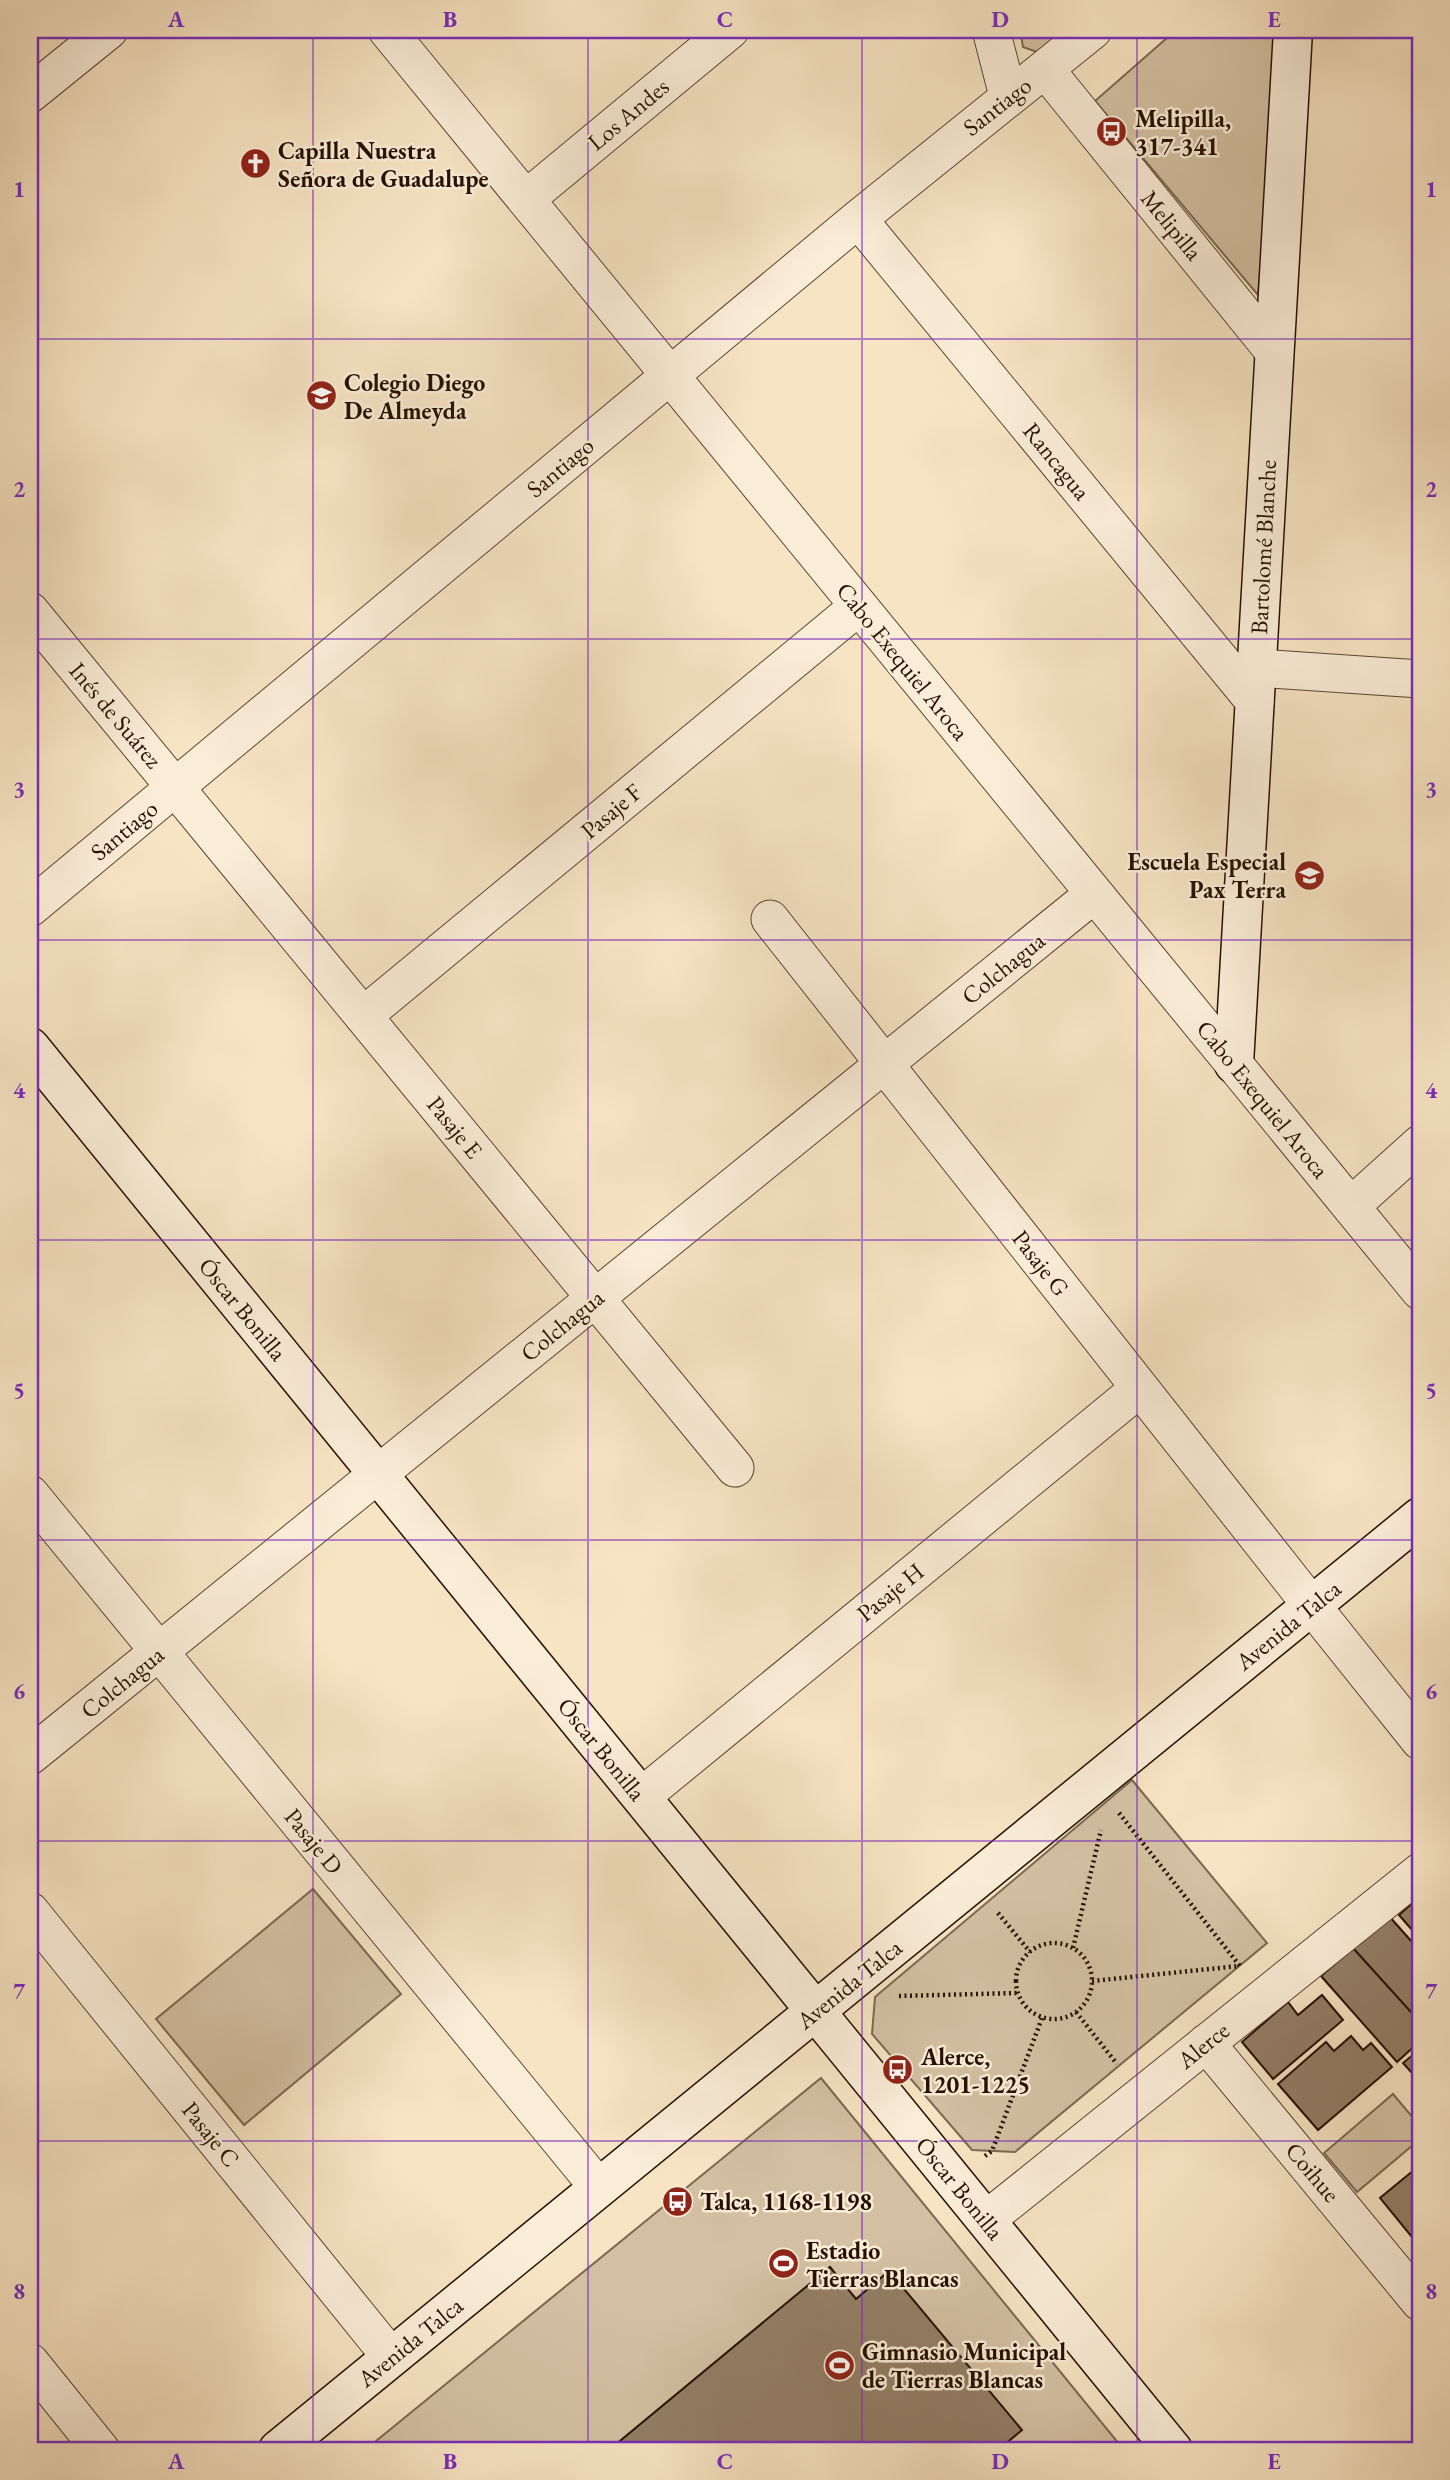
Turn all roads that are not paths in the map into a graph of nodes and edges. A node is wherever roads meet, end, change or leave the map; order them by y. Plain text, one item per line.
1 (387, 30) edge
2 (730, 30) edge
3 (991, 30) edge
4 (1093, 30) edge
5 (1293, 30) edge
6 (100, 32) edge
7 (1045, 69) junction
8 (30, 94) edge
9 (1008, 96) junction
10 (526, 199) junction
11 (858, 219) junction
12 (1272, 349) junction
13 (670, 376) junction
14 (859, 606) junction
15 (30, 611) edge
16 (1420, 679) edge
17 (1256, 685) junction
18 (176, 787) junction
19 (1094, 894) junction
20 (30, 908) edge
21 (771, 919) dead end
22 (363, 1016) junction
23 (30, 1047) edge
24 (885, 1064) junction
25 (1234, 1064) junction
26 (1420, 1144) edge
27 (1351, 1206) junction
28 (1420, 1291) edge
29 (595, 1298) junction
30 (1140, 1388) junction
31 (735, 1468) dead end
32 (378, 1474) junction
33 (30, 1494) edge
34 (1420, 1517) edge
35 (1312, 1606) junction
36 (159, 1652) junction
37 (1420, 1741) edge
38 (30, 1756) edge
39 (641, 1797) junction
40 (1420, 1872) edge
41 (30, 1911) edge
42 (816, 2011) junction
43 (1206, 2043) junction
44 (599, 2188) junction
45 (986, 2220) junction
46 (1420, 2302) edge
47 (391, 2357) junction
48 (30, 2362) edge
49 (101, 2450) edge
50 (278, 2450) edge
51 (1173, 2450) edge

1 - 10 street, Cabo Exequiel Aroca
2 - 10 street, Los Andes
3 - 9 street
4 - 7 street, Santiago
5 - 12 street, Bartolomé Blanche
6 - 8 street
7 - 9 street, Santiago
7 - 12 street, Melipilla
9 - 11 street, Santiago
10 - 13 street, Cabo Exequiel Aroca
11 - 13 street, Santiago
11 - 17 street, Rancagua
12 - 17 street, Bartolomé Blanche
13 - 14 street, Cabo Exequiel Aroca
13 - 18 street, Santiago
14 - 19 street, Cabo Exequiel Aroca
14 - 22 street, Pasaje F
15 - 18 street, Inés de Suárez
16 - 17 street
17 - 25 street, Bartolomé Blanche
18 - 20 street, Santiago
18 - 22 street, Pasaje E
19 - 24 street, Colchagua
19 - 25 street, Cabo Exequiel Aroca
21 - 24 street, Pasaje G
22 - 29 street, Pasaje E
23 - 32 street, Óscar Bonilla
24 - 29 street, Colchagua
24 - 30 street, Pasaje G
25 - 27 street, Cabo Exequiel Aroca
26 - 27 street
27 - 28 street, Cabo Exequiel Aroca
29 - 31 street, Pasaje E
29 - 32 street, Colchagua
30 - 35 street, Pasaje G
30 - 39 street, Pasaje H
32 - 36 street, Colchagua
32 - 39 street, Óscar Bonilla
33 - 36 street, Pasaje D
34 - 35 street, Avenida Talca
35 - 37 street, Pasaje G
35 - 42 street, Avenida Talca
36 - 38 street, Colchagua
36 - 44 street, Pasaje D
39 - 42 street, Óscar Bonilla
40 - 43 street, Alerce
41 - 47 street, Pasaje C
42 - 44 street, Avenida Talca
42 - 45 street, Óscar Bonilla
43 - 45 street, Alerce
43 - 46 street, Coihue
44 - 47 street, Avenida Talca
45 - 51 street, Óscar Bonilla
47 - 50 street, Avenida Talca
48 - 49 street

